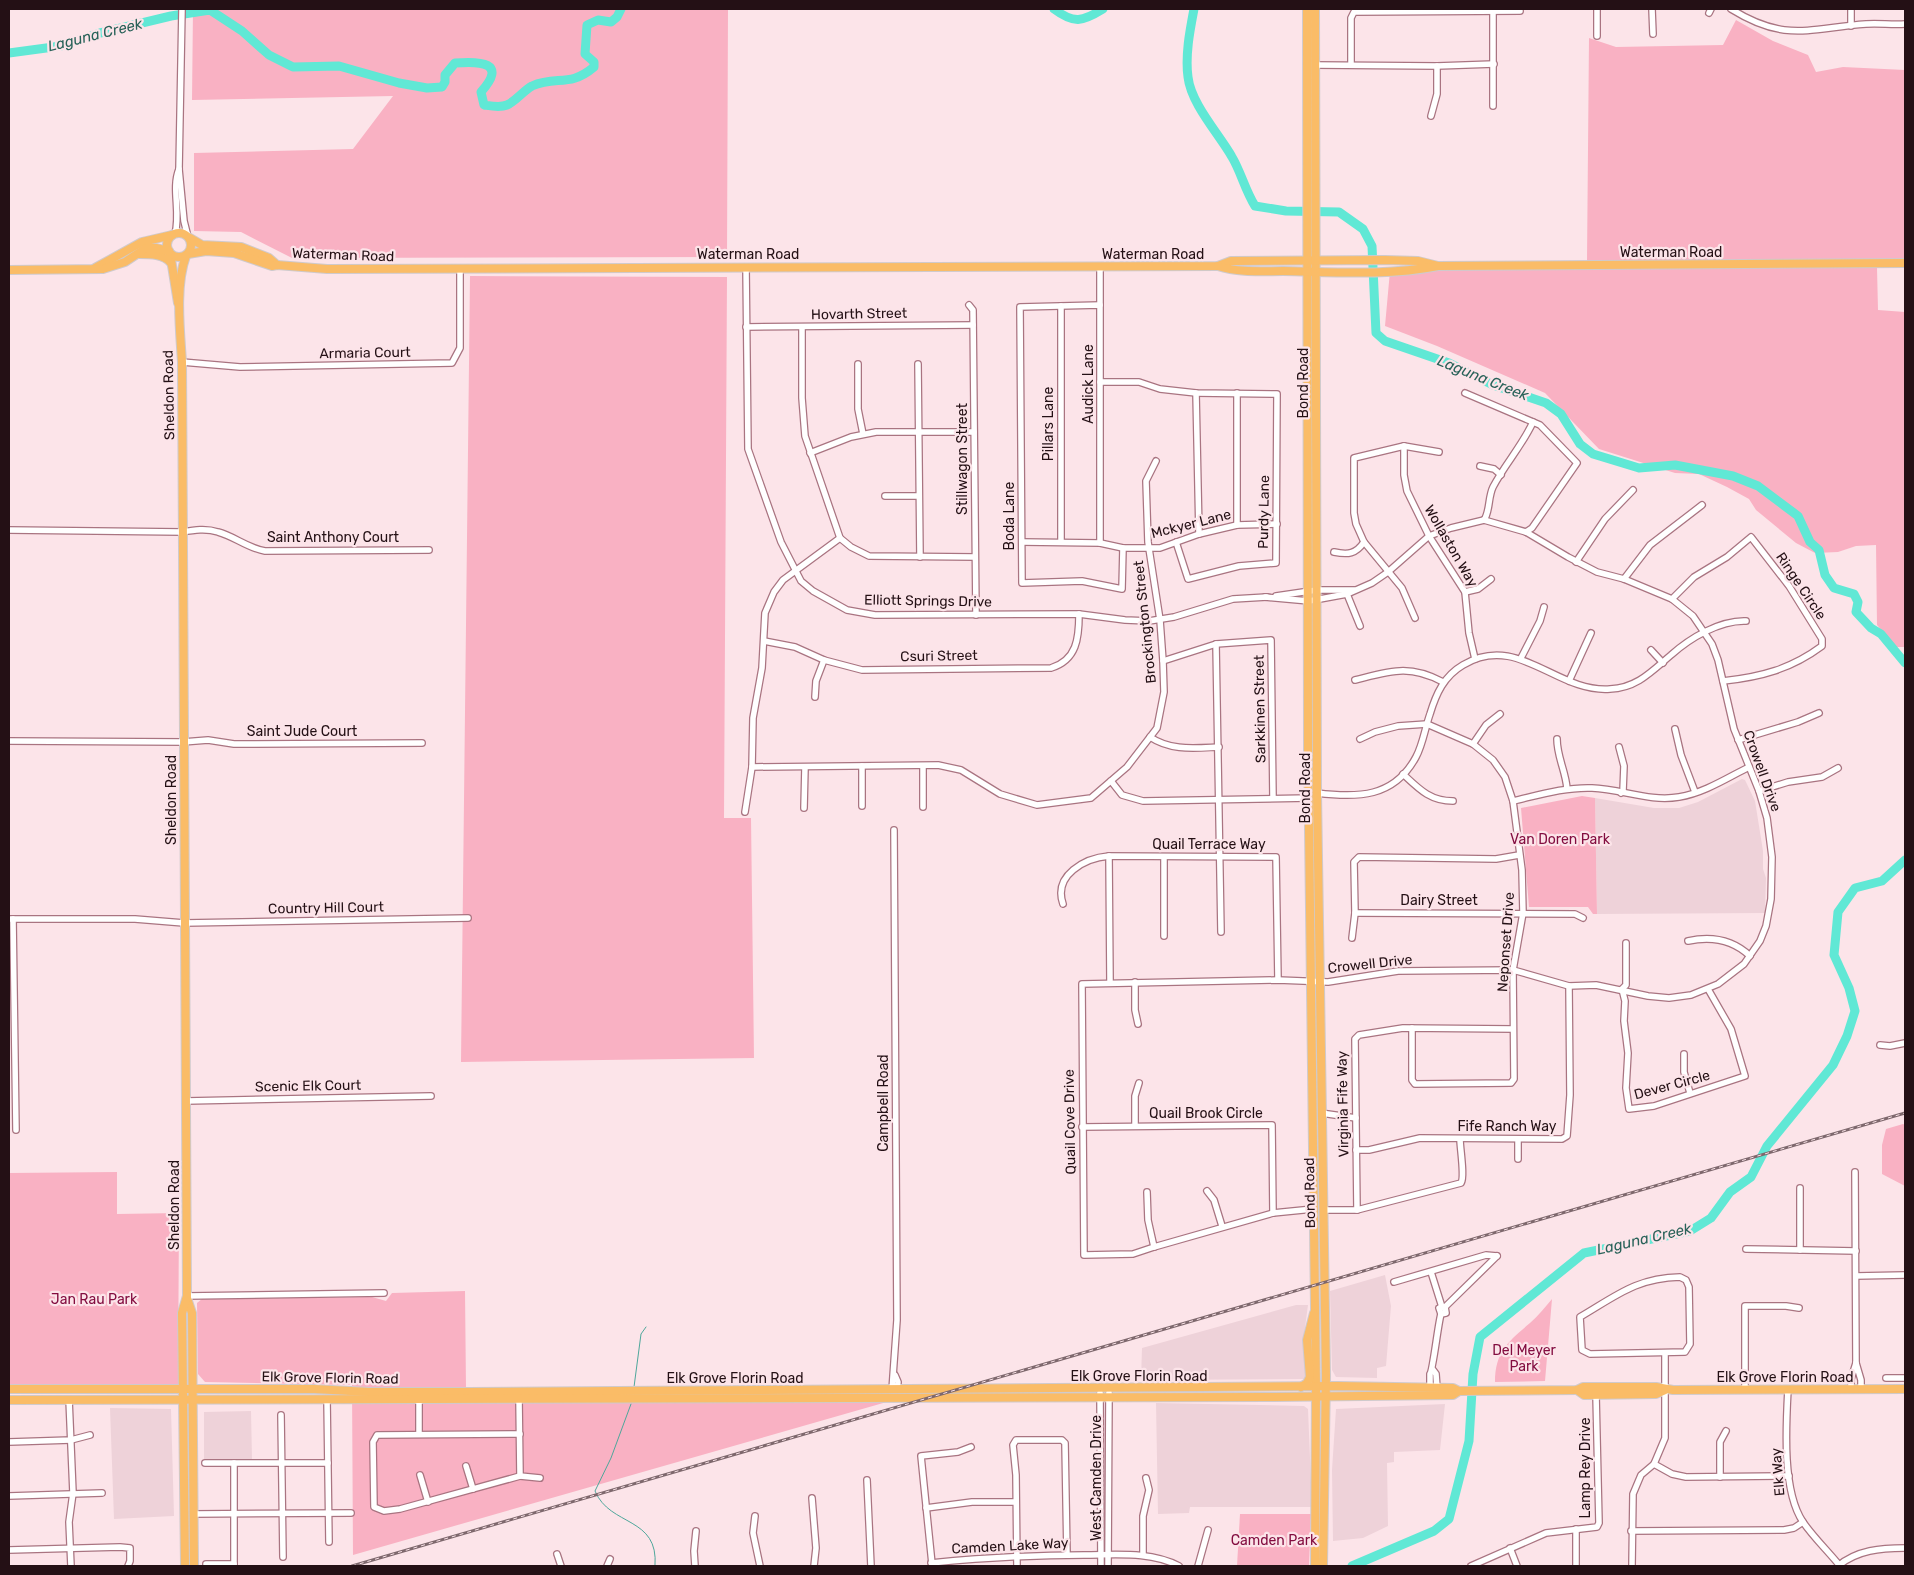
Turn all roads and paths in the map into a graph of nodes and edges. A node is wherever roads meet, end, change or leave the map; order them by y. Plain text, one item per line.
1 (182, 9) edge
2 (1310, 9) edge
3 (1597, 9) edge
4 (1652, 9) edge
5 (1731, 9) edge
6 (1851, 9) edge
7 (1427, 10) edge
8 (1520, 10) dead end
9 (1493, 11) junction
10 (1905, 24) edge
11 (1851, 26) junction
12 (1653, 34) dead end
13 (1597, 36) dead end
14 (1494, 64) junction
15 (1316, 65) junction
16 (1351, 65) junction
17 (1437, 66) junction
18 (1493, 106) dead end
19 (1431, 116) dead end
20 (180, 169) junction
21 (173, 234) junction
22 (189, 237) junction
23 (169, 252) junction
24 (139, 254) junction
25 (187, 255) junction
26 (1311, 261) junction
27 (1905, 262) edge
28 (171, 263) junction
29 (278, 265) junction
30 (1100, 266) junction
31 (1218, 266) junction
32 (1438, 266) junction
33 (746, 267) junction
34 (96, 268) junction
35 (460, 269) junction
36 (9, 270) edge
37 (1311, 272) junction
38 (179, 304) junction
39 (969, 305) dead end
40 (1061, 306) junction
41 (1100, 306) junction
42 (973, 325) junction
43 (746, 327) junction
44 (802, 327) junction
45 (182, 362) junction
46 (858, 364) dead end
47 (918, 364) dead end
48 (1100, 382) junction
49 (1196, 393) junction
50 (1237, 393) junction
51 (1465, 393) dead end
52 (1533, 422) junction
53 (920, 432) junction
54 (974, 432) junction
55 (864, 434) junction
56 (1404, 446) junction
57 (1439, 452) dead end
58 (810, 453) junction
59 (1156, 461) dead end
60 (1480, 466) dead end
61 (1501, 475) junction
62 (1633, 490) dead end
63 (885, 496) dead end
64 (919, 496) junction
65 (1702, 505) dead end
66 (1484, 520) junction
67 (1277, 524) junction
68 (1237, 526) junction
69 (9, 530) edge
70 (182, 532) junction
71 (1526, 532) junction
72 (1200, 534) junction
73 (1429, 536) junction
74 (840, 538) junction
75 (1022, 542) junction
76 (1061, 542) junction
77 (1176, 542) junction
78 (1364, 542) junction
79 (1100, 543) junction
80 (1123, 548) junction
81 (1149, 548) junction
82 (429, 550) dead end
83 (1334, 552) dead end
84 (920, 557) junction
85 (975, 557) junction
86 (1576, 562) junction
87 (795, 571) junction
88 (1388, 572) junction
89 (1491, 579) dead end
90 (1624, 579) junction
91 (1354, 590) junction
92 (1313, 591) junction
93 (1465, 592) junction
94 (1347, 594) junction
95 (1264, 598) junction
96 (1672, 599) junction
97 (1313, 601) junction
98 (1544, 607) dead end
99 (1079, 614) junction
100 (976, 615) junction
101 (1415, 618) dead end
102 (1160, 620) junction
103 (1746, 621) dead end
104 (1360, 626) dead end
105 (1706, 632) junction
106 (1591, 633) dead end
107 (764, 642) junction
108 (1216, 644) junction
109 (1651, 650) dead end
110 (1521, 658) junction
111 (1476, 659) junction
112 (824, 660) junction
113 (1163, 661) junction
114 (1662, 663) junction
115 (1355, 680) dead end
116 (1569, 681) junction
117 (1723, 681) junction
118 (1443, 682) junction
119 (815, 697) dead end
120 (1819, 713) dead end
121 (1500, 714) dead end
122 (1427, 724) junction
123 (1675, 729) dead end
124 (1150, 737) junction
125 (1360, 739) dead end
126 (9, 740) edge
127 (1557, 740) dead end
128 (1738, 740) junction
129 (183, 742) junction
130 (422, 743) dead end
131 (1473, 744) junction
132 (1219, 747) junction
133 (1619, 747) dead end
134 (1308, 749) junction
135 (862, 766) junction
136 (923, 766) junction
137 (805, 767) junction
138 (1749, 767) junction
139 (752, 768) junction
140 (1838, 768) dead end
141 (1404, 774) junction
142 (1111, 781) junction
143 (1567, 789) junction
144 (1759, 791) junction
145 (1695, 792) junction
146 (1317, 793) junction
147 (1621, 793) junction
148 (1220, 798) junction
149 (1273, 798) junction
150 (1309, 798) junction
151 (1453, 801) dead end
152 (1513, 801) junction
153 (862, 806) dead end
154 (923, 807) dead end
155 (804, 808) dead end
156 (745, 812) dead end
157 (894, 830) dead end
158 (1519, 855) junction
159 (1109, 856) junction
160 (1221, 856) junction
161 (1164, 858) junction
162 (1063, 904) dead end
163 (1355, 913) junction
164 (1523, 913) junction
165 (468, 918) dead end
166 (1583, 918) dead end
167 (11, 919) edge
168 (184, 923) junction
169 (1221, 932) dead end
170 (1164, 936) dead end
171 (1352, 938) dead end
172 (1688, 941) dead end
173 (1626, 943) dead end
174 (1750, 956) junction
175 (1513, 970) junction
176 (1278, 980) junction
177 (1316, 981) junction
178 (1110, 982) junction
179 (1135, 982) junction
180 (1569, 986) junction
181 (1622, 989) junction
182 (1708, 989) junction
183 (1138, 1024) dead end
184 (1412, 1028) junction
185 (1513, 1029) junction
186 (1905, 1043) edge
187 (1880, 1045) dead end
188 (1684, 1054) dead end
189 (1312, 1065) junction
190 (1139, 1083) dead end
191 (1690, 1092) junction
192 (431, 1096) dead end
193 (186, 1101) junction
194 (1321, 1113) junction
195 (1356, 1118) junction
196 (1135, 1125) junction
197 (1082, 1127) junction
198 (16, 1130) dead end
199 (1460, 1138) junction
200 (1518, 1138) junction
201 (1356, 1150) junction
202 (1313, 1155) junction
203 (1518, 1159) dead end
204 (1855, 1172) dead end
205 (1800, 1188) dead end
206 (1207, 1191) dead end
207 (1147, 1192) dead end
208 (1313, 1209) junction
209 (1323, 1210) junction
210 (1357, 1210) junction
211 (1273, 1213) junction
212 (1222, 1226) junction
213 (1154, 1247) junction
214 (1746, 1249) dead end
215 (1800, 1250) junction
216 (1856, 1251) junction
217 (1324, 1262) junction
218 (1431, 1272) junction
219 (1905, 1275) edge
220 (1856, 1276) junction
221 (1394, 1282) dead end
222 (384, 1293) dead end
223 (187, 1296) junction
224 (1444, 1307) junction
225 (1799, 1308) dead end
226 (1315, 1309) junction
227 (1664, 1354) junction
228 (1856, 1363) junction
229 (1886, 1378) dead end
230 (1905, 1378) edge
231 (1300, 1387) junction
232 (1316, 1387) junction
233 (1326, 1387) junction
234 (1183, 1388) junction
235 (1212, 1388) junction
236 (1434, 1388) junction
237 (9, 1389) edge
238 (183, 1389) junction
239 (193, 1389) junction
240 (1861, 1389) junction
241 (1905, 1389) edge
242 (339, 1390) junction
243 (895, 1390) junction
244 (1577, 1390) junction
245 (1665, 1390) junction
246 (1745, 1390) junction
247 (1788, 1390) junction
248 (1850, 1390) junction
249 (1460, 1392) junction
250 (1104, 1393) junction
251 (518, 1395) junction
252 (1414, 1395) junction
253 (1596, 1395) junction
254 (1154, 1397) junction
255 (1196, 1397) junction
256 (1316, 1397) junction
257 (1326, 1397) junction
258 (872, 1398) junction
259 (69, 1399) junction
260 (327, 1399) junction
261 (419, 1399) junction
262 (9, 1400) edge
263 (183, 1400) junction
264 (193, 1400) junction
265 (281, 1415) dead end
266 (1726, 1430) dead end
267 (419, 1434) junction
268 (520, 1434) junction
269 (90, 1435) dead end
270 (71, 1440) junction
271 (9, 1442) edge
272 (971, 1447) dead end
273 (205, 1463) dead end
274 (234, 1463) junction
275 (282, 1463) junction
276 (328, 1463) junction
277 (1654, 1464) junction
278 (466, 1466) dead end
279 (420, 1475) dead end
280 (520, 1476) junction
281 (1789, 1476) junction
282 (1720, 1477) junction
283 (540, 1478) dead end
284 (1146, 1478) dead end
285 (867, 1480) dead end
286 (473, 1489) junction
287 (185, 1490) junction
288 (74, 1493) junction
289 (102, 1493) dead end
290 (9, 1496) edge
291 (812, 1498) dead end
292 (428, 1502) junction
293 (1016, 1502) junction
294 (926, 1508) junction
295 (329, 1513) junction
296 (351, 1513) dead end
297 (194, 1514) junction
298 (234, 1514) junction
299 (282, 1514) junction
300 (755, 1516) dead end
301 (1803, 1522) junction
302 (1576, 1529) junction
303 (1208, 1530) dead end
304 (696, 1531) dead end
305 (1631, 1531) junction
306 (194, 1532) junction
307 (329, 1542) dead end
308 (70, 1548) junction
309 (1510, 1548) junction
310 (1905, 1548) edge
311 (9, 1550) edge
312 (557, 1554) dead end
313 (1067, 1555) junction
314 (1102, 1555) junction
315 (1109, 1555) junction
316 (1143, 1555) junction
317 (283, 1556) dead end
318 (1016, 1556) junction
319 (610, 1559) dead end
320 (1320, 1563) edge
321 (206, 1564) dead end
322 (932, 1564) edge
323 (234, 1565) edge
324 (71, 1566) edge
325 (128, 1566) edge
326 (185, 1566) edge
327 (194, 1566) edge
328 (561, 1566) edge
329 (607, 1566) edge
330 (696, 1566) edge
331 (760, 1566) edge
332 (814, 1566) edge
333 (871, 1566) edge
334 (1016, 1566) edge
335 (1101, 1566) edge
336 (1108, 1566) edge
337 (1178, 1566) edge
338 (1198, 1566) edge
339 (1471, 1566) edge
340 (1517, 1566) edge
341 (1576, 1566) edge
342 (1632, 1566) edge
343 (1839, 1566) edge

1 - 20 street
2 - 15 main road, Bond Road
2 - 26 main road, Bond Road
3 - 13 street
4 - 12 street
5 - 11 street
6 - 11 street
7 - 9 street
7 - 16 street
8 - 9 street
9 - 14 street
10 - 11 street
14 - 17 street
14 - 18 street
15 - 16 street
15 - 26 main road, Bond Road
16 - 17 street
17 - 19 street
20 - 21 street
20 - 22 street
21 - 22 main road
21 - 23 main road
21 - 34 main road
22 - 25 main road
22 - 29 main road, Waterman Road
23 - 24 main road
23 - 25 main road
23 - 28 main road, Sheldon Road
24 - 28 main road
24 - 34 main road
25 - 29 main road, Waterman Road
25 - 38 main road, Sheldon Road
26 - 31 main road, Waterman Road
26 - 32 main road, Waterman Road
26 - 37 main road, Bond Road
27 - 32 main road, Waterman Road
28 - 38 main road, Sheldon Road
29 - 35 main road, Waterman Road
30 - 31 main road, Waterman Road
30 - 33 main road, Waterman Road
30 - 41 street, Audick Lane
31 - 37 main road, Waterman Road
32 - 37 main road, Waterman Road
33 - 35 main road, Waterman Road
33 - 43 street, Elliott Springs Drive
34 - 36 main road
35 - 45 street, Armaria Court
37 - 92 main road, Bond Road
38 - 45 main road, Sheldon Road
39 - 42 street, Stillwagon Street
40 - 41 street
40 - 75 street, Boda Lane
40 - 76 street, Pillars Lane
41 - 48 street, Audick Lane
42 - 44 street, Hovarth Street
42 - 54 street, Stillwagon Street
43 - 44 street, Hovarth Street
43 - 87 street, Elliott Springs Drive
44 - 58 street
45 - 70 main road, Sheldon Road
46 - 55 street
47 - 53 street
48 - 49 street
48 - 79 street, Audick Lane
49 - 50 street
49 - 72 street
50 - 67 street, Purdy Lane
50 - 68 street
51 - 52 street
52 - 61 street
52 - 71 street
53 - 54 street
53 - 55 street
53 - 64 street
54 - 85 street, Stillwagon Street
55 - 58 street
56 - 57 street
56 - 73 street, Wollaston Way
56 - 78 street
58 - 74 street
59 - 81 street, Brockington Street
60 - 61 street
61 - 66 street
62 - 86 street
63 - 64 street
64 - 84 street
65 - 90 street
66 - 71 street, Crowell Drive
66 - 73 street, Crowell Drive
67 - 68 street, Mckyer Lane
67 - 77 street, Purdy Lane
68 - 72 street, Mckyer Lane
69 - 70 street, Saint Anthony Court
70 - 82 street, Saint Anthony Court
70 - 129 main road, Sheldon Road
71 - 86 street, Crowell Drive
72 - 77 street, Mckyer Lane
73 - 88 street, Crowell Drive
73 - 93 street, Wollaston Way
74 - 84 street
74 - 87 street
75 - 76 street, Mckyer Lane
75 - 80 street, Boda Lane
76 - 79 street, Mckyer Lane
77 - 81 street, Mckyer Lane
78 - 83 street
78 - 88 street
79 - 80 street, Mckyer Lane
80 - 81 street, Mckyer Lane
81 - 102 street, Brockington Street
84 - 85 street
85 - 100 street, Stillwagon Street
86 - 90 street, Crowell Drive
87 - 100 street, Elliott Springs Drive
87 - 107 street
88 - 91 street, Crowell Drive
88 - 101 street
89 - 93 street
90 - 96 street, Crowell Drive
91 - 92 street, Crowell Drive
91 - 94 street, Crowell Drive
92 - 95 street, Crowell Drive
92 - 97 main road, Bond Road
93 - 111 street, Wollaston Way
94 - 97 street, Crowell Drive
94 - 104 street
95 - 97 street, Crowell Drive
95 - 102 street, Elliott Springs Drive
96 - 105 street, Crowell Drive
96 - 117 street, Ringe Circle
97 - 134 main road, Bond Road
97 - 146 main road, Bond Road
98 - 110 street
99 - 100 street, Elliott Springs Drive
99 - 102 street, Elliott Springs Drive
99 - 112 street, Csuri Street
102 - 113 street, Brockington Street
103 - 105 street
105 - 114 street
105 - 117 street, Crowell Drive
106 - 116 street
107 - 112 street, Csuri Street
107 - 139 street
108 - 113 street, Sarkkinen Street
108 - 132 street
108 - 149 street, Sarkkinen Street
109 - 114 street
110 - 111 street
110 - 116 street
111 - 118 street
112 - 119 street
113 - 124 street, Brockington Street
114 - 116 street
115 - 118 street
117 - 128 street, Crowell Drive
118 - 122 street
120 - 128 street
121 - 131 street
122 - 125 street
122 - 131 street, Neponset Drive
122 - 141 street
123 - 145 street
124 - 132 street
124 - 142 street, Brockington Street
126 - 129 street, Saint Jude Court
127 - 143 street
128 - 138 street, Crowell Drive
129 - 130 street, Saint Jude Court
129 - 168 main road, Sheldon Road
131 - 152 street, Neponset Drive
132 - 148 street
133 - 147 street
134 - 146 main road
134 - 150 main road, Bond Road
135 - 136 street, Brockington Street
135 - 137 street, Brockington Street
135 - 153 street
136 - 142 street, Brockington Street
136 - 154 street
137 - 139 street, Brockington Street
137 - 155 street
138 - 144 street, Crowell Drive
138 - 145 street
139 - 156 street
140 - 144 street
141 - 146 street
141 - 151 street
142 - 148 street
143 - 147 street
143 - 152 street
144 - 174 street, Crowell Drive
145 - 147 street
146 - 177 main road, Bond Road
148 - 149 street
148 - 160 street
149 - 150 street
150 - 177 main road, Bond Road
152 - 158 street, Neponset Drive
157 - 243 street, Campbell Road
158 - 163 street
158 - 164 street, Neponset Drive
159 - 161 street, Quail Terrace Way
159 - 162 street, Quail Terrace Way
159 - 178 street
160 - 161 street, Quail Terrace Way
160 - 169 street
160 - 176 street, Quail Terrace Way
161 - 170 street
163 - 164 street, Dairy Street
163 - 171 street
164 - 166 street, Dairy Street
164 - 175 street, Neponset Drive
165 - 168 street, Country Hill Court
167 - 168 street, Country Hill Court
167 - 198 street
168 - 193 main road, Sheldon Road
172 - 174 street
173 - 181 street
174 - 182 street, Crowell Drive
175 - 177 street, Crowell Drive
175 - 180 street, Crowell Drive
175 - 185 street, Neponset Drive
176 - 177 street, Quail Cove Drive
176 - 179 street, Quail Cove Drive
177 - 189 main road, Bond Road
177 - 194 main road, Bond Road
178 - 179 street, Quail Cove Drive
178 - 197 street, Quail Cove Drive
179 - 183 street
180 - 181 street, Crowell Drive
180 - 200 street, Fife Ranch Way
181 - 182 street, Crowell Drive
181 - 191 street, Dever Circle
182 - 191 street, Dever Circle
184 - 185 street, Virginia Fife Way
184 - 185 street, Neponset Drive
184 - 195 street, Virginia Fife Way
186 - 187 street
188 - 191 street
189 - 194 main road
189 - 202 main road, Bond Road
190 - 196 street
192 - 193 street, Scenic Elk Court
193 - 223 main road, Sheldon Road
194 - 195 street
194 - 209 main road, Bond Road
195 - 201 street, Virginia Fife Way
196 - 197 street, Quail Brook Circle
196 - 211 street, Quail Brook Circle
197 - 213 street, Quail Cove Drive
199 - 200 street, Fife Ranch Way
199 - 201 street, Fife Ranch Way
199 - 210 street
200 - 203 street
201 - 210 street, Virginia Fife Way
202 - 208 main road, Bond Road
202 - 209 main road
204 - 216 street
205 - 215 street
206 - 212 street
207 - 213 street
208 - 211 street, Quail Cove Drive
208 - 217 main road
208 - 226 main road, Bond Road
209 - 210 street
209 - 217 main road, Bond Road
211 - 212 street, Quail Cove Drive
212 - 213 street, Quail Cove Drive
214 - 215 street
215 - 216 street
216 - 220 street
217 - 233 main road, Bond Road
218 - 221 street
218 - 224 street
218 - 224 street
219 - 220 street
220 - 228 street
222 - 223 street
223 - 238 main road, Sheldon Road
223 - 239 main road, Sheldon Road
224 - 236 street
225 - 246 street
226 - 231 main road
226 - 232 main road, Bond Road
227 - 227 street
227 - 245 street
228 - 240 street
228 - 248 street
229 - 230 street
231 - 232 main road, Elk Grove Florin Road
231 - 235 main road, Elk Grove Florin Road
232 - 233 main road, Elk Grove Florin Road
232 - 256 main road, Bond Road
233 - 236 main road, Elk Grove Florin Road
233 - 257 main road, Bond Road
234 - 235 main road, Elk Grove Florin Road
234 - 250 main road, Elk Grove Florin Road
234 - 254 main road
235 - 255 main road
236 - 249 main road, Elk Grove Florin Road
236 - 252 main road
237 - 238 main road, Elk Grove Florin Road
238 - 239 main road, Elk Grove Florin Road
238 - 263 main road, Sheldon Road
239 - 242 main road, Elk Grove Florin Road
239 - 264 main road, Sheldon Road
240 - 241 main road, Elk Grove Florin Road
240 - 248 main road, Elk Grove Florin Road
242 - 251 main road, Elk Grove Florin Road
242 - 260 main road
243 - 250 main road, Elk Grove Florin Road
243 - 251 main road, Elk Grove Florin Road
243 - 258 main road
244 - 245 main road, Elk Grove Florin Road
244 - 249 main road, Elk Grove Florin Road
244 - 253 main road, Elk Grove Florin Road
245 - 246 main road, Elk Grove Florin Road
245 - 253 main road, Elk Grove Florin Road
245 - 277 street
246 - 247 main road, Elk Grove Florin Road
247 - 248 main road, Elk Grove Florin Road
247 - 281 street, Elk Way
249 - 252 main road, Elk Grove Florin Road
250 - 254 main road, Elk Grove Florin Road
250 - 258 main road, Elk Grove Florin Road
250 - 314 street, West Camden Drive
250 - 315 street, West Camden Drive
251 - 258 main road, Elk Grove Florin Road
251 - 261 main road, Elk Grove Florin Road
251 - 268 street
252 - 257 main road, Elk Grove Florin Road
253 - 302 street, Lamp Rey Drive
254 - 255 main road, Elk Grove Florin Road
255 - 256 main road, Elk Grove Florin Road
256 - 257 main road, Elk Grove Florin Road
256 - 320 main road, Bond Road
257 - 320 main road, Bond Road
259 - 262 main road, Elk Grove Florin Road
259 - 263 main road, Elk Grove Florin Road
259 - 270 street
260 - 261 main road, Elk Grove Florin Road
260 - 264 main road, Elk Grove Florin Road
260 - 276 street
261 - 267 street
263 - 264 main road, Elk Grove Florin Road
263 - 287 main road, Sheldon Road
264 - 297 main road, Sheldon Road
265 - 275 street
266 - 282 street
267 - 268 street
267 - 292 street
268 - 280 street
269 - 270 street
270 - 271 street
270 - 288 street
272 - 294 street
273 - 274 street
274 - 275 street
274 - 298 street
275 - 276 street
275 - 299 street
276 - 295 street
277 - 282 street
277 - 305 street
278 - 286 street
279 - 292 street
280 - 283 street
280 - 286 street
281 - 282 street
281 - 301 street, Elk Way
284 - 316 street
285 - 333 street
286 - 292 street
287 - 306 main road
287 - 326 main road, Sheldon Road
288 - 289 street
288 - 290 street
288 - 308 street
291 - 332 street
293 - 294 street
293 - 313 street
293 - 318 street
294 - 322 street
295 - 296 street
295 - 299 street
295 - 307 street
297 - 298 street
297 - 306 main road, Sheldon Road
298 - 299 street
298 - 323 street
299 - 317 street
300 - 331 street
301 - 305 street
301 - 343 street, Elk Way
302 - 309 street, Lamp Rey Drive
302 - 341 street
303 - 338 street
304 - 330 street
305 - 342 street
306 - 327 main road, Sheldon Road
308 - 311 street
308 - 324 street
308 - 325 street
309 - 339 street, Lamp Rey Drive
309 - 340 street
310 - 343 street
312 - 328 street
313 - 314 street, Camden Lake Way
313 - 318 street, Camden Lake Way
314 - 315 street, Camden Lake Way
314 - 335 street, West Camden Drive
315 - 316 street, Camden Lake Way
315 - 336 street, West Camden Drive
316 - 337 street, Camden Lake Way
318 - 322 street, Camden Lake Way
318 - 334 street
319 - 329 street
321 - 323 street

